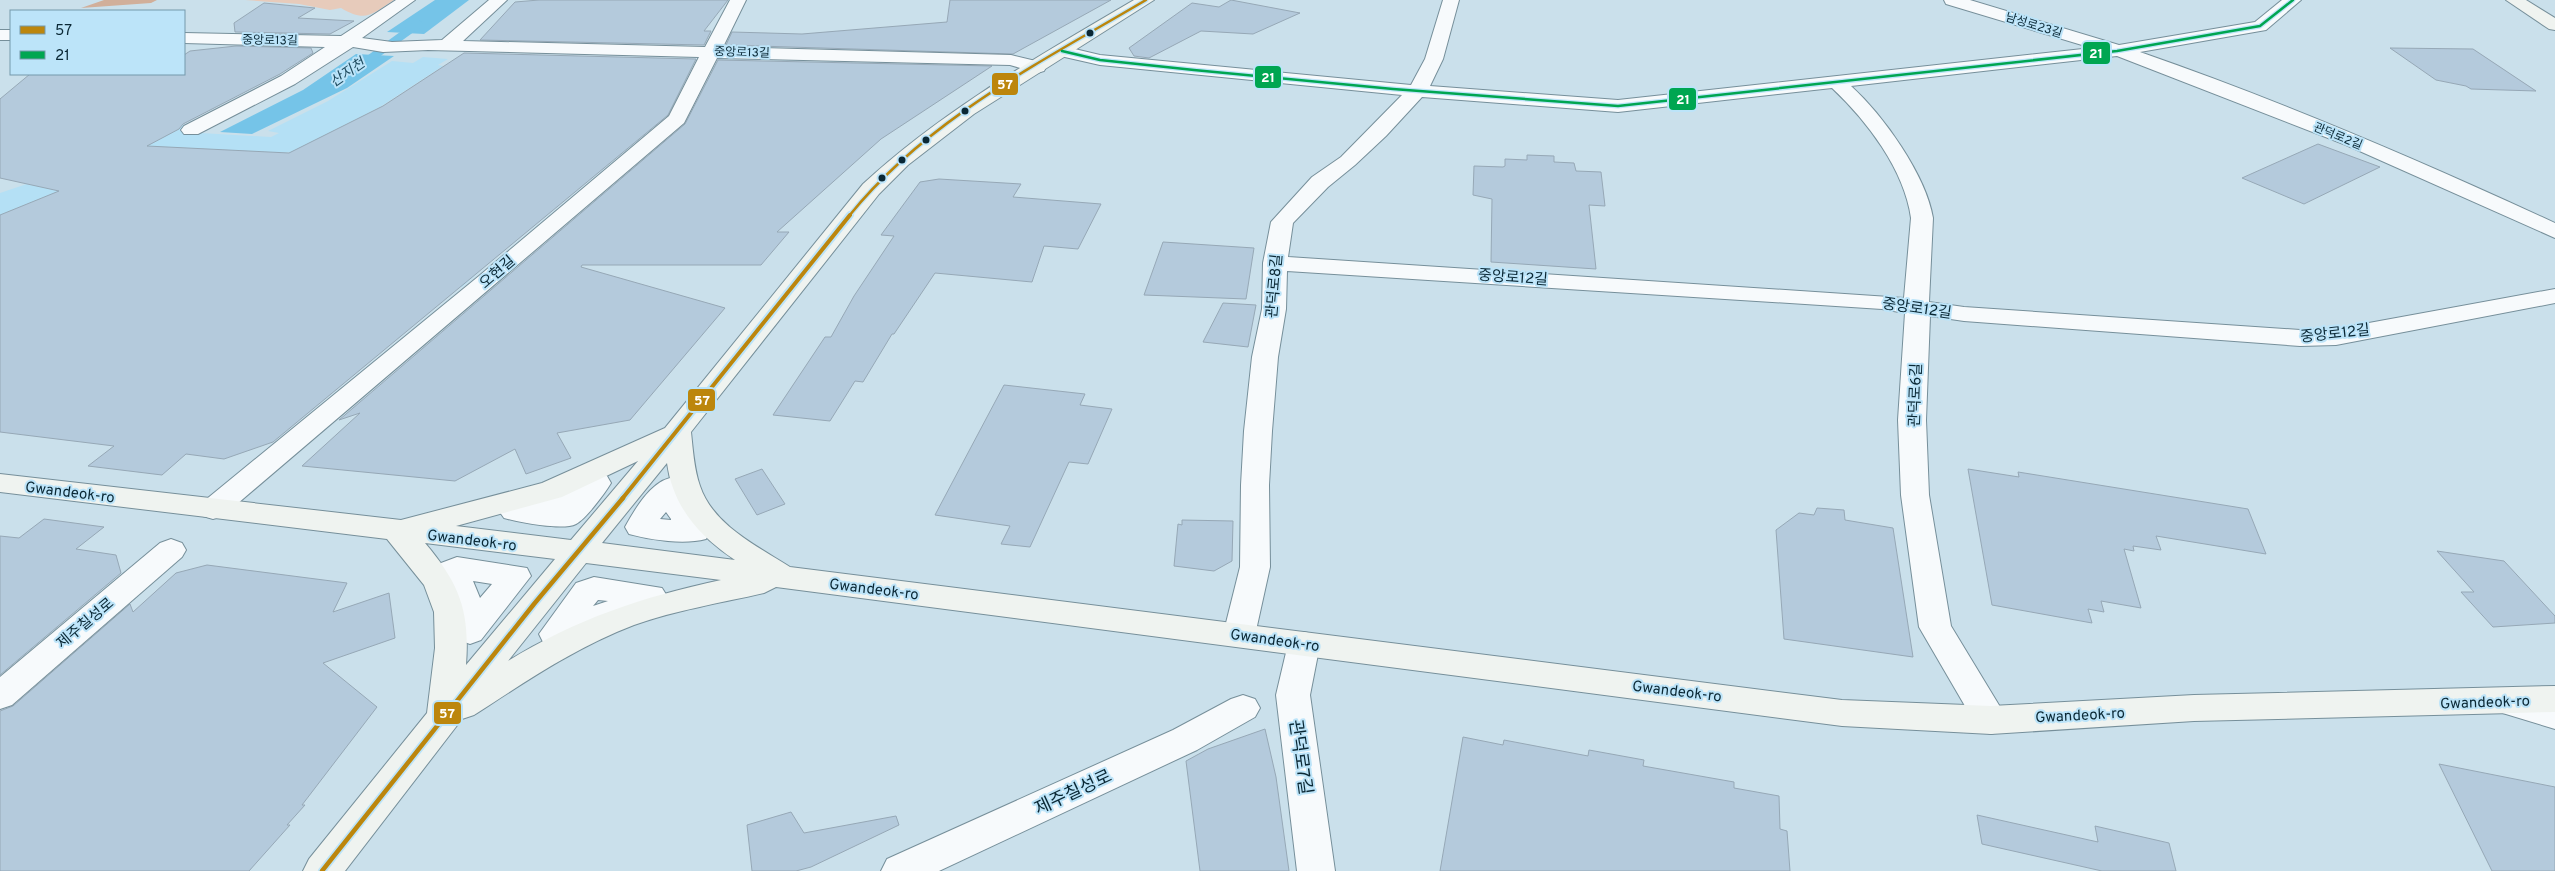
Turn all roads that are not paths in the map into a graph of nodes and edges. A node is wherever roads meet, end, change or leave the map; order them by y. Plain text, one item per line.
1 (407, 0) edge
2 (499, 0) edge
3 (738, 0) edge
4 (1146, 0) edge
5 (1451, 0) edge
6 (1952, 0) edge
7 (2293, 0) edge
8 (2514, 0) edge
9 (2555, 25) edge
10 (185, 38) edge
11 (362, 43) junction
12 (423, 45) junction
13 (711, 51) junction
14 (1062, 51) junction
15 (2117, 51) junction
16 (1037, 67) junction
17 (1836, 82) junction
18 (1418, 90) junction
19 (191, 130) dead end
20 (2555, 231) edge
21 (1275, 263) junction
22 (2555, 296) edge
23 (1917, 307) junction
24 (677, 432) junction
25 (0, 483) edge
26 (213, 509) junction
27 (397, 531) junction
28 (171, 550) dead end
29 (578, 551) junction
30 (783, 578) junction
31 (1239, 635) junction
32 (1304, 644) junction
33 (0, 696) edge
34 (2555, 699) edge
35 (2507, 702) junction
36 (1243, 708) dead end
37 (2555, 715) edge
38 (444, 717) junction
39 (1991, 720) junction
40 (322, 871) edge
41 (900, 871) edge
42 (1316, 871) edge

1 - 11 street
2 - 12 street
3 - 13 street, 오현길
4 - 14 main road
5 - 18 street, 관덕로8길
6 - 15 street, 남성로23길
7 - 15 street
8 - 9 main road
10 - 11 street, 중앙로13길
11 - 12 street, 중앙로13길
11 - 19 street
12 - 13 street, 중앙로13길
13 - 16 street, 중앙로13길
13 - 26 street, 오현길
14 - 16 main road
14 - 18 street
15 - 17 street
15 - 20 street, 관덕로2길
16 - 24 main road
17 - 18 street
17 - 23 street, 관덕로6길
18 - 21 street, 관덕로8길
21 - 23 street, 중앙로12길
21 - 31 street, 관덕로8길
22 - 23 street, 중앙로12길
23 - 39 street, 관덕로6길
24 - 27 main road
24 - 29 main road
24 - 30 main road
25 - 26 main road, Gwandeok-ro
26 - 27 main road, Gwandeok-ro
27 - 29 main road, Gwandeok-ro
27 - 38 main road
28 - 33 street, 제주칠성로
29 - 30 main road, Gwandeok-ro
29 - 38 main road
30 - 31 main road, Gwandeok-ro
30 - 38 main road
31 - 32 main road, Gwandeok-ro
32 - 39 main road, Gwandeok-ro
32 - 42 street, 관덕로7길
34 - 35 main road, Gwandeok-ro
35 - 37 street
35 - 39 main road, Gwandeok-ro
36 - 41 street, 제주칠성로
38 - 40 main road

